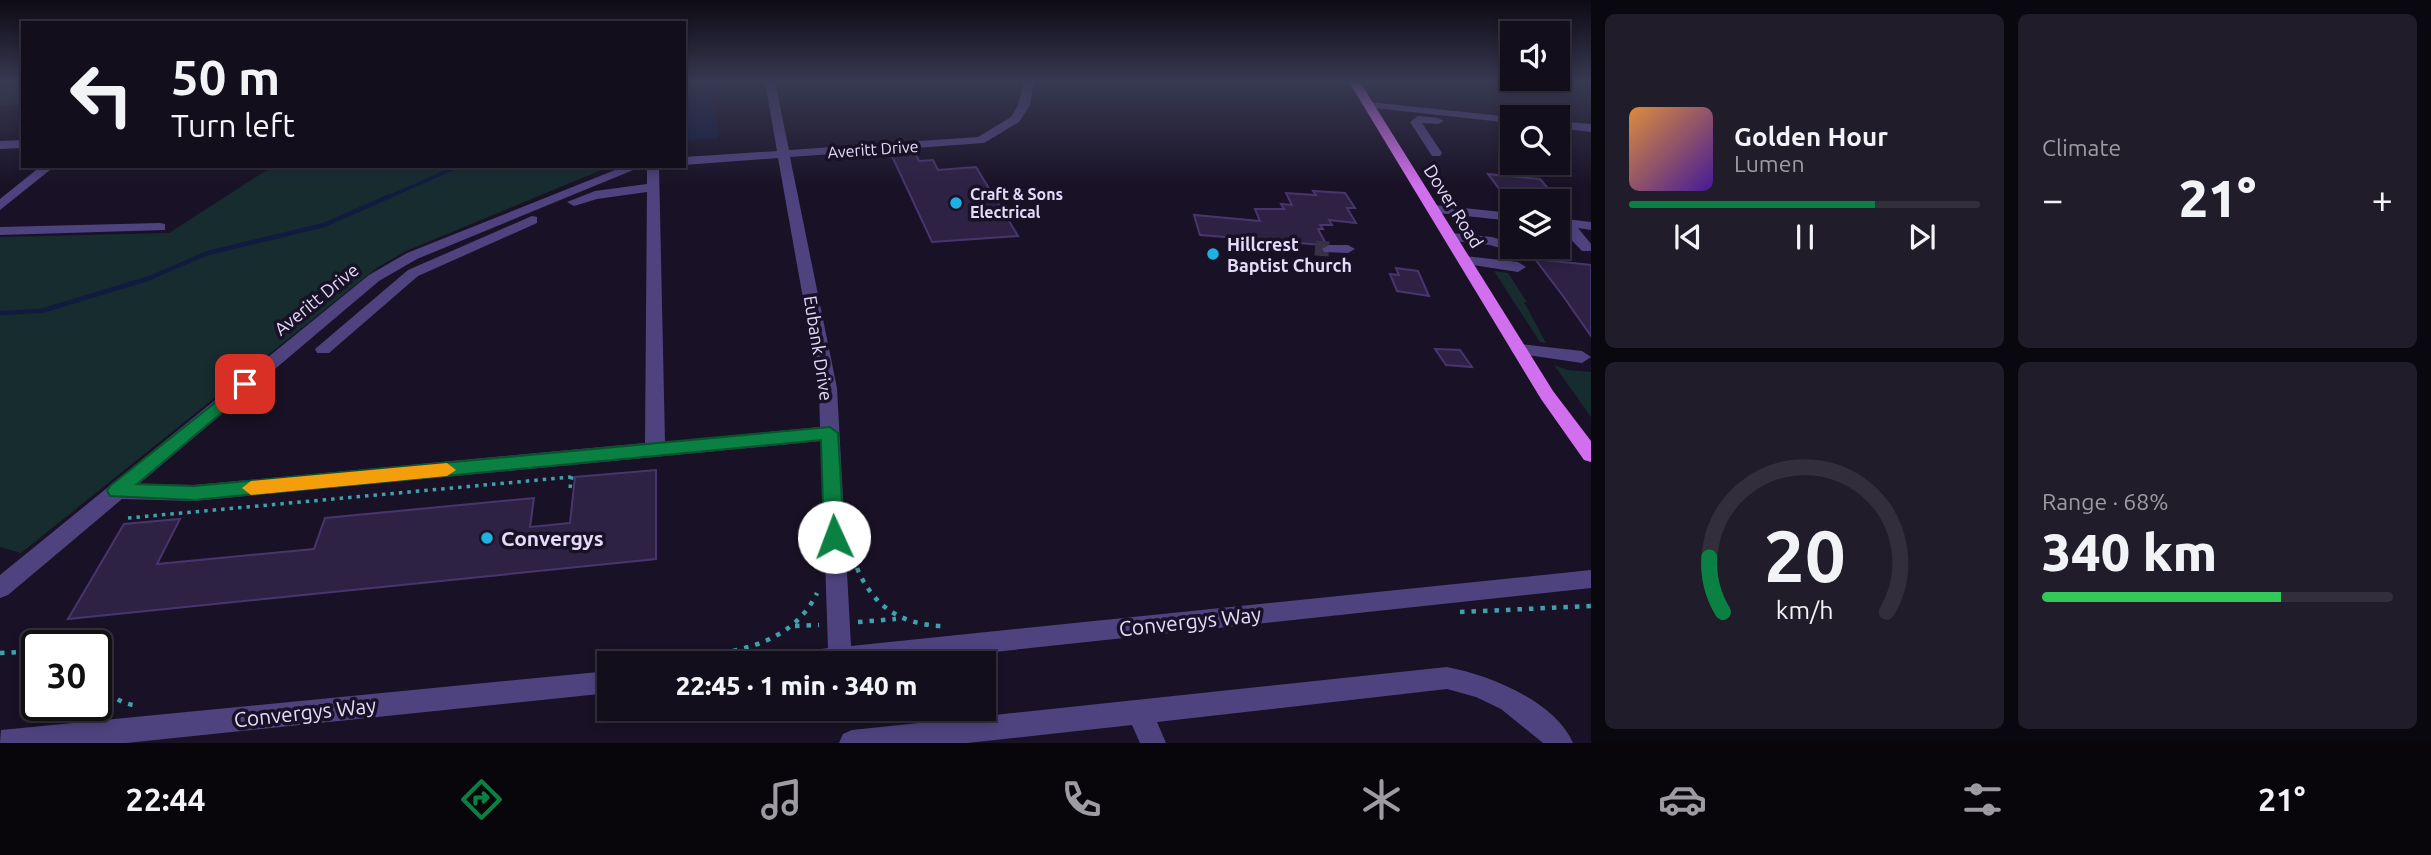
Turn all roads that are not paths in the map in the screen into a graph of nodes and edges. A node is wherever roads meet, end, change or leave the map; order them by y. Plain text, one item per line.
1 (776, 117) edge
2 (1019, 117) edge
3 (1376, 117) edge
4 (1480, 117) edge
5 (1500, 119) edge
6 (1570, 126) edge
7 (1591, 128) edge
8 (1500, 129) edge
9 (21, 144) edge
10 (0, 145) edge
11 (1436, 153) dead end
12 (783, 155) junction
13 (686, 161) edge
14 (47, 168) edge
15 (632, 168) edge
16 (653, 168) edge
17 (653, 187) junction
18 (0, 206) edge
19 (1434, 209) junction
20 (1500, 216) edge
21 (1570, 224) edge
22 (160, 226) dead end
23 (1591, 226) edge
24 (0, 231) edge
25 (1570, 232) edge
26 (1451, 237) junction
27 (1500, 244) edge
28 (1587, 248) dead end
29 (1329, 249) tunnel mouth
30 (1348, 249) dead end
31 (1465, 260) junction
32 (1518, 267) dead end
33 (323, 349) dead end
34 (1519, 349) junction
35 (1581, 357) dead end
36 (830, 433) junction
37 (654, 450) junction
38 (1591, 455) edge
39 (116, 491) junction
40 (1591, 579) edge
41 (3, 582) edge
42 (840, 651) edge
43 (907, 651) edge
44 (597, 673) edge
45 (1139, 712) junction
46 (2, 743) edge
47 (859, 743) edge
48 (1153, 743) edge
49 (1560, 743) edge

1 - 12 street, Eubank Drive
2 - 12 street, Averitt Drive
3 - 19 main road, Dover Road
4 - 5 street
6 - 7 street
8 - 11 street
9 - 10 street
12 - 13 street, Averitt Drive
12 - 36 street, Eubank Drive
14 - 18 street
15 - 39 street, Averitt Drive
16 - 17 street
17 - 33 street
17 - 37 street
19 - 20 street
19 - 26 main road, Dover Road
21 - 23 street
22 - 24 street
25 - 28 street
26 - 27 street
26 - 31 main road, Dover Road
29 - 30 street
31 - 32 street
31 - 34 main road, Dover Road
34 - 35 street
34 - 38 main road, Dover Road
36 - 37 street
36 - 42 street, Eubank Drive
37 - 39 street
39 - 41 street, Averitt Drive
40 - 43 street, Convergys Way
44 - 46 street, Convergys Way
45 - 47 street
45 - 48 street
45 - 49 street

